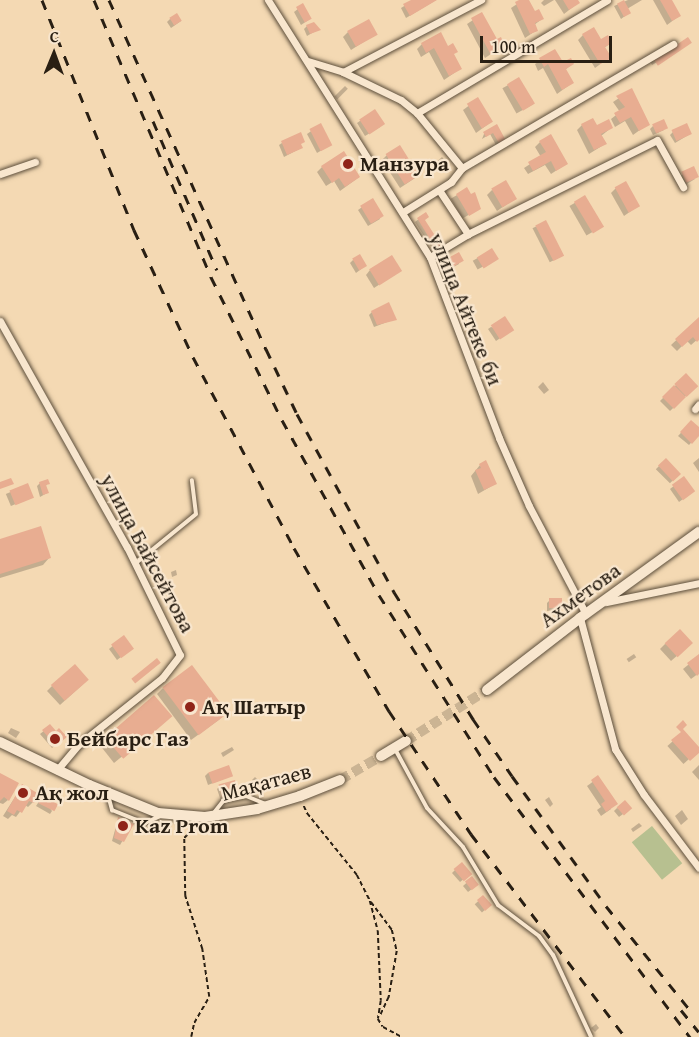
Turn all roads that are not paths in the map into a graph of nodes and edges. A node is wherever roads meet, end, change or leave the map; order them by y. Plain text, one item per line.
1 (268, 0) edge
2 (481, 0) edge
3 (607, 0) edge
4 (673, 44) dead end
5 (308, 61) junction
6 (343, 72) junction
7 (417, 113) junction
8 (35, 162) dead end
9 (462, 168) junction
10 (0, 174) edge
11 (683, 187) dead end
12 (439, 190) junction
13 (403, 212) junction
14 (468, 234) junction
15 (430, 257) junction
16 (0, 321) edge
17 (192, 480) dead end
18 (698, 533) edge
19 (135, 564) junction
20 (699, 583) edge
21 (603, 603) junction
22 (583, 616) junction
23 (487, 690) tunnel mouth
24 (406, 741) tunnel mouth
25 (0, 742) edge
26 (394, 748) junction
27 (381, 756) tunnel mouth
28 (57, 770) junction
29 (340, 780) tunnel mouth
30 (699, 868) edge
31 (591, 1037) edge

1 - 5 street, улица Айтеке би
2 - 6 street
3 - 7 street
4 - 9 street
5 - 6 street
5 - 13 street, улица Айтеке би
6 - 7 street
7 - 9 street
8 - 10 street
9 - 12 street
11 - 14 street
12 - 13 street
12 - 14 street
13 - 15 street, улица Айтеке би
14 - 15 street
15 - 22 street, улица Айтеке би
16 - 19 street, улица Байсейтова
17 - 19 lane
18 - 21 main road, Ахметова
19 - 28 street, улица Байсейтова
20 - 21 street
21 - 22 main road, Ахметова
22 - 23 main road, Ахметова
22 - 30 street, улица Айтеке би
24 - 26 main road
25 - 28 main road, Мақатаев
26 - 27 main road
26 - 31 lane
28 - 29 main road, Мақатаев

